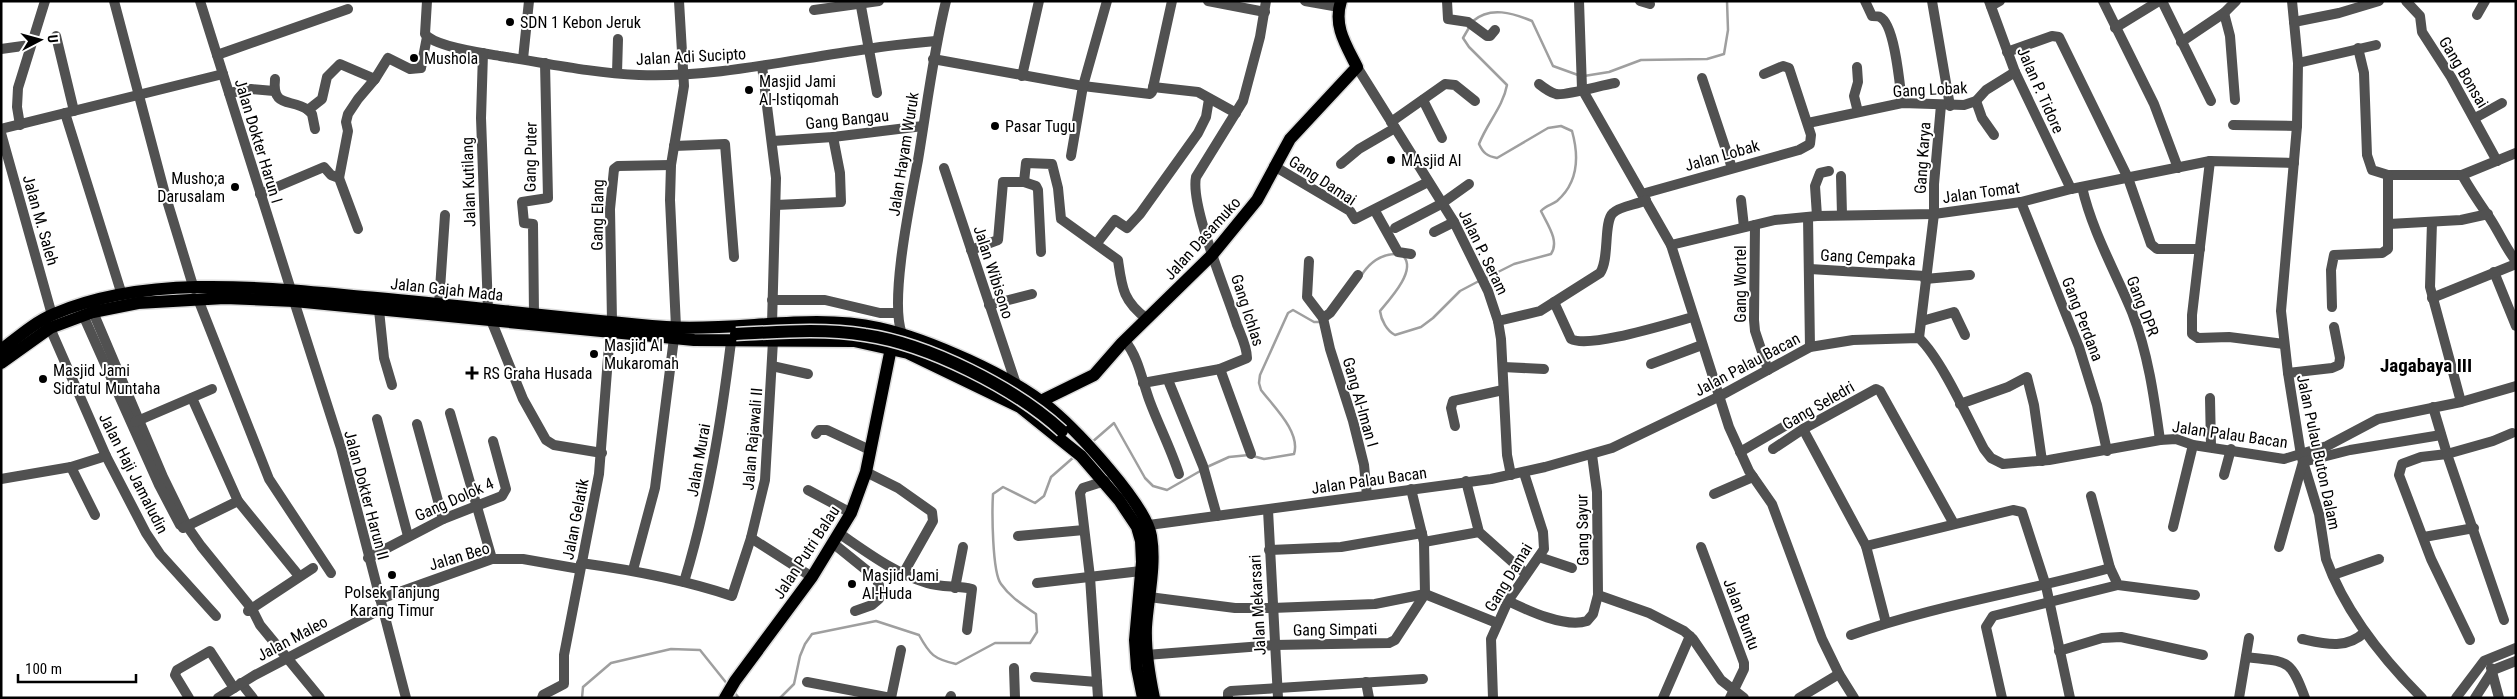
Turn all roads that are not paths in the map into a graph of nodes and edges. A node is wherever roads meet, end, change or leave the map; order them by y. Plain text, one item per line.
1 (45, 1) edge
2 (114, 1) edge
3 (200, 1) edge
4 (427, 1) edge
5 (529, 1) edge
6 (679, 1) edge
7 (879, 1) edge
8 (946, 1) edge
9 (1039, 1) edge
10 (1107, 1) edge
11 (1172, 1) edge
12 (1208, 1) edge
13 (1305, 1) edge
14 (1447, 1) edge
15 (1579, 1) edge
16 (1865, 1) edge
17 (1932, 1) edge
18 (2103, 1) edge
19 (2160, 1) edge
20 (2236, 1) edge
21 (2292, 1) edge
22 (2379, 1) edge
23 (2406, 1) edge
24 (2485, 1) edge
25 (860, 2) edge
26 (1994, 3) edge
27 (1340, 4) edge
28 (1266, 7) edge
29 (348, 9) dead end
30 (814, 10) dead end
31 (2224, 13) junction
32 (2477, 15) dead end
33 (2294, 22) junction
34 (2115, 28) junction
35 (1495, 30) dead end
36 (56, 36) dead end
37 (427, 37) junction
38 (618, 40) dead end
39 (936, 41) junction
40 (2181, 42) junction
41 (30, 45) junction
42 (2376, 45) dead end
43 (2358, 48) junction
44 (1, 49) edge
45 (868, 49) junction
46 (2007, 52) junction
47 (483, 53) junction
48 (217, 55) junction
49 (523, 59) junction
50 (933, 59) junction
51 (545, 62) junction
52 (2298, 63) junction
53 (762, 66) junction
54 (1358, 67) junction
55 (1857, 67) dead end
56 (2015, 72) junction
57 (617, 73) junction
58 (223, 74) junction
59 (684, 74) junction
60 (1764, 74) dead end
61 (1022, 76) junction
62 (1702, 78) dead end
63 (275, 79) dead end
64 (375, 79) junction
65 (1615, 83) dead end
66 (1539, 84) dead end
67 (1083, 86) junction
68 (1153, 87) junction
69 (1582, 89) junction
70 (274, 91) junction
71 (229, 93) junction
72 (877, 93) dead end
73 (138, 96) junction
74 (1209, 99) junction
75 (1423, 100) junction
76 (2235, 100) dead end
77 (1474, 101) dead end
78 (1976, 101) junction
79 (2212, 101) dead end
80 (2502, 102) dead end
81 (1902, 103) junction
82 (1946, 106) junction
83 (308, 110) junction
84 (70, 112) junction
85 (1858, 112) junction
86 (1236, 113) junction
87 (2475, 118) junction
88 (1808, 123) junction
89 (2233, 124) dead end
90 (20, 125) junction
91 (1393, 125) junction
92 (923, 126) junction
93 (2297, 126) junction
94 (315, 129) dead end
95 (1, 131) edge
96 (1994, 135) dead end
97 (834, 137) junction
98 (1442, 138) dead end
99 (773, 141) junction
100 (674, 146) junction
101 (2516, 153) edge
102 (1071, 156) dead end
103 (2210, 161) junction
104 (2498, 161) junction
105 (2294, 163) junction
106 (1341, 164) dead end
107 (672, 165) junction
108 (1274, 166) junction
109 (944, 168) dead end
110 (1732, 168) junction
111 (2178, 168) junction
112 (1829, 171) dead end
113 (2388, 175) junction
114 (2462, 175) junction
115 (1841, 176) dead end
116 (340, 178) junction
117 (2128, 178) junction
118 (1024, 182) junction
119 (1428, 182) junction
120 (1469, 184) dead end
121 (2076, 188) junction
122 (260, 194) junction
123 (1644, 197) junction
124 (1740, 200) dead end
125 (2021, 202) junction
126 (1441, 204) junction
127 (776, 205) junction
128 (1375, 211) junction
129 (1934, 214) junction
130 (2488, 214) junction
131 (445, 215) dead end
132 (1813, 216) junction
133 (1842, 216) junction
134 (1454, 222) junction
135 (2432, 222) junction
136 (2389, 224) junction
137 (1749, 226) junction
138 (1395, 228) dead end
139 (358, 229) dead end
140 (1434, 232) dead end
141 (1097, 243) junction
142 (1671, 245) junction
143 (2200, 249) junction
144 (971, 250) junction
145 (1041, 252) dead end
146 (1411, 254) dead end
147 (1212, 255) junction
148 (734, 258) dead end
149 (1309, 261) dead end
150 (2516, 262) edge
151 (1810, 269) junction
152 (2494, 272) junction
153 (1358, 275) dead end
154 (1970, 275) dead end
155 (1925, 277) junction
156 (196, 294) junction
157 (1032, 294) dead end
158 (122, 295) junction
159 (166, 295) junction
160 (292, 296) junction
161 (2432, 298) junction
162 (772, 300) junction
163 (1554, 302) junction
164 (439, 304) junction
165 (989, 305) junction
166 (399, 306) junction
167 (2332, 308) dead end
168 (379, 310) junction
169 (88, 313) junction
170 (898, 313) junction
171 (534, 314) junction
172 (52, 315) junction
173 (489, 315) junction
174 (1693, 317) junction
175 (1147, 319) junction
176 (1323, 319) junction
177 (1498, 321) junction
178 (1922, 321) junction
179 (772, 324) junction
180 (842, 324) junction
181 (611, 326) junction
182 (714, 326) junction
183 (871, 326) junction
184 (2516, 326) edge
185 (2334, 327) dead end
186 (50, 328) junction
187 (675, 333) junction
188 (902, 334) junction
189 (1965, 335) dead end
190 (732, 336) junction
191 (1919, 338) junction
192 (773, 341) junction
193 (841, 341) junction
194 (1124, 341) junction
195 (864, 342) junction
196 (2284, 344) junction
197 (1702, 345) junction
198 (1810, 347) junction
199 (891, 348) junction
200 (1, 350) edge
201 (954, 355) junction
202 (1, 363) edge
203 (973, 364) junction
204 (1651, 364) dead end
205 (772, 366) junction
206 (1503, 366) junction
207 (1220, 369) junction
208 (1544, 369) dead end
209 (1768, 370) junction
210 (949, 371) junction
211 (2288, 373) junction
212 (808, 374) dead end
213 (965, 379) junction
214 (1168, 380) junction
215 (1143, 383) junction
216 (1016, 384) junction
217 (392, 385) dead end
218 (2516, 386) edge
219 (212, 388) dead end
220 (1503, 390) junction
221 (1718, 397) junction
222 (192, 398) junction
223 (2210, 398) dead end
224 (1041, 401) junction
225 (2461, 402) junction
226 (1960, 404) junction
227 (2433, 407) junction
228 (450, 413) dead end
229 (1802, 416) dead end
230 (377, 419) dead end
231 (136, 421) junction
232 (417, 424) dead end
233 (1455, 426) dead end
234 (1803, 429) junction
235 (2512, 433) dead end
236 (816, 434) dead end
237 (2441, 435) junction
238 (2160, 440) junction
239 (493, 441) dead end
240 (1074, 442) junction
241 (2193, 445) junction
242 (2211, 446) junction
243 (1773, 449) dead end
244 (2231, 449) junction
245 (870, 450) junction
246 (2107, 451) junction
247 (1740, 452) junction
248 (602, 453) junction
249 (1251, 454) dead end
250 (2447, 454) junction
251 (1592, 455) junction
252 (106, 456) junction
253 (2302, 458) junction
254 (2042, 461) junction
255 (71, 467) junction
256 (866, 472) junction
257 (1524, 473) junction
258 (1179, 474) dead end
259 (1511, 475) junction
260 (2224, 476) dead end
261 (1752, 477) junction
262 (1, 479) edge
263 (1105, 481) junction
264 (1466, 481) junction
265 (1411, 489) junction
266 (808, 490) dead end
267 (1714, 494) dead end
268 (1367, 495) junction
269 (2091, 496) dead end
270 (238, 501) junction
271 (476, 504) junction
272 (1268, 510) junction
273 (851, 513) junction
274 (95, 515) dead end
275 (1217, 516) junction
276 (443, 519) junction
277 (1954, 524) junction
278 (1149, 525) junction
279 (185, 527) junction
280 (2173, 527) dead end
281 (2474, 528) junction
282 (1084, 530) junction
283 (1479, 532) junction
284 (408, 536) junction
285 (1018, 536) dead end
286 (1423, 537) junction
287 (2424, 537) junction
288 (751, 538) junction
289 (837, 539) junction
290 (1866, 546) junction
291 (963, 547) dead end
292 (1701, 547) dead end
293 (2279, 547) dead end
294 (1269, 550) junction
295 (1539, 557) junction
296 (368, 558) junction
297 (492, 559) junction
298 (2379, 559) dead end
299 (580, 566) junction
300 (313, 568) dead end
301 (1572, 568) dead end
302 (2110, 568) junction
303 (633, 570) junction
304 (1141, 571) junction
305 (330, 573) dead end
306 (903, 574) junction
307 (1526, 574) junction
308 (299, 576) junction
309 (2332, 576) junction
310 (1090, 577) junction
311 (812, 578) junction
312 (684, 582) junction
313 (1037, 583) dead end
314 (2118, 585) junction
315 (2046, 586) junction
316 (955, 588) junction
317 (1425, 594) junction
318 (1598, 595) junction
319 (732, 596) joint
320 (2195, 596) dead end
321 (1149, 598) junction
322 (1508, 601) junction
323 (2050, 602) junction
324 (381, 603) junction
325 (1272, 608) junction
326 (251, 611) junction
327 (855, 612) dead end
328 (216, 616) dead end
329 (2504, 620) dead end
330 (1497, 623) junction
331 (1886, 623) junction
332 (967, 630) dead end
333 (2365, 632) junction
334 (1851, 635) dead end
335 (1690, 636) junction
336 (2249, 638) dead end
337 (2302, 638) dead end
338 (2470, 640) dead end
339 (1274, 645) junction
340 (2516, 648) edge
341 (901, 650) dead end
342 (2058, 651) junction
343 (1146, 655) junction
344 (2203, 655) dead end
345 (2246, 657) junction
346 (288, 658) junction
347 (2484, 661) junction
348 (2516, 661) edge
349 (1014, 668) dead end
350 (2493, 670) junction
351 (1839, 674) junction
352 (1035, 677) dead end
353 (1423, 679) dead end
354 (807, 682) dead end
355 (1097, 682) junction
356 (1366, 682) junction
357 (238, 685) junction
358 (1277, 693) edge
359 (1732, 694) edge
360 (189, 698) edge
361 (218, 698) edge
362 (253, 698) edge
363 (320, 698) edge
364 (406, 698) edge
365 (542, 698) edge
366 (725, 698) edge
367 (891, 698) edge
368 (1015, 698) edge
369 (1098, 698) edge
370 (1143, 698) edge
371 (1154, 698) edge
372 (1228, 698) edge
373 (1369, 698) edge
374 (1493, 698) edge
375 (1663, 698) edge
376 (1744, 698) edge
377 (1799, 698) edge
378 (1854, 698) edge
379 (2002, 698) edge
380 (2070, 698) edge
381 (2240, 698) edge
382 (2305, 698) edge
383 (2422, 698) edge
384 (2456, 698) edge
385 (2475, 698) edge
386 (2499, 698) edge

1 - 41 street
2 - 73 street
3 - 48 street, Jalan Dokter Harun I
4 - 37 street
5 - 49 street
6 - 59 street
7 - 25 street
8 - 39 street, Jalan Hayam Wuruk
9 - 61 street
10 - 67 street
11 - 68 street
12 - 28 street
13 - 27 street
14 - 35 street
15 - 69 street
16 - 81 street
17 - 82 street, Gang Karya
18 - 34 street
19 - 34 street
19 - 40 street
20 - 31 street
21 - 33 street, Jalan Pulau Buton Dalam
22 - 33 street
23 - 87 street, Gang Bonsai
24 - 32 street
25 - 30 street
25 - 45 street
26 - 46 street, Jalan P. Tidore
27 - 54 main road
28 - 86 street
29 - 48 street
31 - 40 street
31 - 76 street
33 - 52 street, Jalan Pulau Buton Dalam
34 - 111 street
36 - 84 street
37 - 47 street, Jalan Adi Sucipto
37 - 64 street
38 - 57 street
39 - 45 street, Jalan Adi Sucipto
39 - 50 street, Jalan Hayam Wuruk
40 - 79 street
41 - 44 street
41 - 90 street
42 - 43 street
43 - 52 street
43 - 113 street
45 - 53 street, Jalan Adi Sucipto
45 - 72 street
46 - 56 street, Jalan P. Tidore
46 - 117 street
47 - 49 street, Jalan Adi Sucipto
47 - 173 street, Jalan Kutilang
48 - 58 street, Jalan Dokter Harun I
49 - 51 street, Jalan Adi Sucipto
50 - 61 street
50 - 92 street, Jalan Hayam Wuruk
51 - 57 street, Jalan Adi Sucipto
51 - 171 street, Gang Puter
52 - 93 street, Jalan Pulau Buton Dalam
53 - 59 street, Jalan Adi Sucipto
53 - 99 street
54 - 91 street, Jalan P. Seram
54 - 108 main road, Jalan Dasamuko
55 - 85 street
56 - 78 street, Gang Lobak
56 - 121 street, Jalan P. Tidore
57 - 59 street, Jalan Adi Sucipto
58 - 71 street, Jalan Dokter Harun I
58 - 73 street
59 - 100 street
60 - 88 street
61 - 67 street
62 - 110 street
63 - 70 street
64 - 83 street
64 - 116 street
65 - 69 street
66 - 69 street
67 - 68 street
67 - 102 street
68 - 74 street
69 - 123 street
70 - 71 street
70 - 83 street
71 - 122 street, Jalan Dokter Harun I
73 - 84 street
73 - 156 street
74 - 86 street
74 - 141 street
75 - 77 street
75 - 91 street
75 - 98 street
78 - 82 street, Gang Lobak
78 - 96 street
80 - 87 street
81 - 82 street, Gang Lobak
81 - 85 street, Gang Lobak
82 - 129 street, Gang Karya
83 - 94 street
84 - 90 street
84 - 158 street
85 - 88 street, Gang Lobak
86 - 147 street
87 - 104 street, Gang Bonsai
88 - 110 street, Jalan Lobak
89 - 93 street
90 - 95 street
91 - 106 street
91 - 119 street, Jalan P. Seram
92 - 97 street, Gang Bangau
92 - 170 street, Jalan Hayam Wuruk
93 - 105 street, Jalan Pulau Buton Dalam
95 - 172 street, Jalan M. Saleh
97 - 99 street, Gang Bangau
97 - 127 street
99 - 127 street
100 - 107 street
100 - 148 street
101 - 104 street
103 - 105 street, Jalan Tomat
103 - 111 street, Jalan Tomat
103 - 143 street
104 - 114 street
105 - 196 street, Jalan Pulau Buton Dalam
107 - 181 street, Gang Elang
107 - 187 street
108 - 128 street, Gang Damai
108 - 147 main road, Jalan Dasamuko
109 - 144 street, Jalan Wibisono
110 - 123 street, Jalan Lobak
111 - 117 street, Jalan Tomat
112 - 132 street
113 - 114 street
113 - 136 street
114 - 130 street
115 - 133 street
116 - 122 street
116 - 139 street
117 - 121 street, Jalan Tomat
117 - 143 street
118 - 141 street
118 - 144 street
118 - 145 street
119 - 126 street, Jalan P. Seram
119 - 128 street
120 - 126 street
121 - 125 street, Jalan Tomat
121 - 238 street, Gang DPR
122 - 160 street, Jalan Dokter Harun I
123 - 142 street
123 - 163 street, Jalan Lobak
124 - 137 street, Gang Wortel
125 - 129 street, Jalan Tomat
125 - 246 street, Gang Perdana
126 - 134 street, Jalan P. Seram
126 - 138 street
127 - 162 street
128 - 146 street
129 - 133 street, Jalan Tomat
129 - 155 street, Gang Cempaka
130 - 135 street
130 - 150 street
131 - 164 street
132 - 133 street, Jalan Tomat
132 - 137 street, Jalan Tomat
132 - 151 street
134 - 140 street
134 - 177 street, Jalan P. Seram
135 - 136 street
135 - 161 street
136 - 167 street
137 - 142 street, Jalan Tomat
137 - 209 street, Gang Wortel
141 - 175 street
142 - 174 street
143 - 196 street
144 - 165 street, Jalan Wibisono
147 - 175 main road, Jalan Dasamuko
147 - 207 street, Gang Ichlas
149 - 176 street
150 - 152 street
151 - 155 street, Gang Cempaka
151 - 198 street
152 - 161 street
152 - 184 street
153 - 176 street
154 - 155 street
155 - 178 street, Gang Cempaka
156 - 159 main road, Jalan Gajah Mada
156 - 160 main road, Jalan Gajah Mada
156 - 305 street
157 - 165 street
158 - 159 main road, Jalan Gajah Mada
158 - 172 main road, Jalan Gajah Mada
159 - 169 main road, Jalan Gajah Mada
160 - 166 main road, Jalan Gajah Mada
160 - 168 main road, Jalan Gajah Mada
160 - 296 street, Jalan Dokter Harun II
161 - 225 street
162 - 170 street
162 - 179 street
163 - 174 street
163 - 177 street
164 - 166 main road, Jalan Gajah Mada
164 - 173 main road, Jalan Gajah Mada
165 - 216 street, Jalan Wibisono
166 - 168 main road, Jalan Gajah Mada
166 - 173 main road, Jalan Gajah Mada
168 - 217 street
169 - 186 main road, Jalan Gajah Mada
169 - 231 street
170 - 183 street
170 - 188 street, Jalan Hayam Wuruk
171 - 173 main road, Jalan Gajah Mada
171 - 181 main road, Jalan Gajah Mada
172 - 200 main road, Jalan Gajah Mada
173 - 181 main road, Jalan Gajah Mada
173 - 248 street, Jalan Kutilang
174 - 197 street
175 - 194 main road, Jalan Dasamuko
176 - 268 street, Gang Al-Iman I
177 - 206 street, Jalan P. Seram
178 - 189 street
178 - 191 street, Gang Cempaka
179 - 180 main road, Jalan Gajah Mada
179 - 182 main road, Jalan Gajah Mada
180 - 183 main road, Jalan Gajah Mada
180 - 193 main road
181 - 187 main road, Jalan Gajah Mada
181 - 248 street, Jalan Gelatik
182 - 187 main road, Jalan Gajah Mada
182 - 190 main road
183 - 188 main road, Jalan Gajah Mada
183 - 195 main road
185 - 211 street
186 - 202 main road, Jalan Gajah Mada
186 - 252 street, Jalan Haji Jamaludin
187 - 190 main road, Jalan Gajah Mada
187 - 303 street
188 - 201 main road, Jalan Gajah Mada
190 - 192 main road, Jalan Gajah Mada
190 - 240 main road, bridge
190 - 312 street, Jalan Murai
191 - 198 street, Jalan Palau Bacan
191 - 226 street, Jalan Palau Bacan
192 - 193 main road, Jalan Gajah Mada
192 - 205 street, Jalan Rajawali II
193 - 195 main road, Jalan Gajah Mada
194 - 215 street
194 - 224 main road, Jalan Dasamuko
195 - 199 main road, Jalan Gajah Mada
196 - 211 street, Jalan Pulau Buton Dalam
197 - 204 street
197 - 221 street
198 - 209 street, Jalan Palau Bacan
199 - 210 main road, Jalan Gajah Mada
199 - 245 main road, Jalan Putri Balau
201 - 203 main road, Jalan Gajah Mada
201 - 210 main road
203 - 213 main road
203 - 216 main road, Jalan Gajah Mada
205 - 212 street
205 - 288 street, Jalan Rajawali II
206 - 208 street
206 - 220 street, Jalan P. Seram
207 - 214 street, Gang Ichlas
207 - 249 street
209 - 221 street, Jalan Palau Bacan
210 - 213 main road, Jalan Gajah Mada
211 - 253 street, Jalan Pulau Buton Dalam
213 - 240 main road, Jalan Gajah Mada
214 - 215 street, Gang Ichlas
214 - 275 street
215 - 258 street
216 - 224 main road, Jalan Gajah Mada
218 - 225 street
219 - 222 street
220 - 233 street
220 - 259 street, Jalan P. Seram
221 - 247 street
221 - 251 street, Jalan Palau Bacan
222 - 231 street
222 - 270 street
223 - 242 street
224 - 240 main road, Jalan Gajah Mada
225 - 227 street
226 - 254 street, Jalan Palau Bacan
226 - 254 street
227 - 237 street
227 - 253 street
228 - 271 street
229 - 247 street, Gang Seledri
230 - 284 street
231 - 279 street
232 - 276 street
234 - 243 street, Gang Seledri
234 - 277 street, Gang Seledri
234 - 290 street
235 - 250 street
236 - 245 street
237 - 250 street
237 - 253 street
238 - 241 street, Jalan Palau Bacan
238 - 246 street, Jalan Palau Bacan
239 - 271 street, Gang Dolok 4
240 - 263 main road
240 - 278 main road
241 - 242 street, Jalan Palau Bacan
241 - 280 street
242 - 244 street, Jalan Palau Bacan
244 - 253 street, Jalan Palau Bacan
244 - 260 street
245 - 256 main road, Jalan Putri Balau
246 - 254 street, Jalan Palau Bacan
247 - 261 street
248 - 299 street, Jalan Gelatik
250 - 281 street
250 - 287 street
251 - 257 street, Jalan Palau Bacan
251 - 318 street, Gang Sayur
252 - 255 street
252 - 328 street, Jalan Haji Jamaludin
253 - 293 street
253 - 309 street, Jalan Pulau Buton Dalam
255 - 262 street
255 - 274 street
256 - 273 main road, Jalan Putri Balau
256 - 306 street
257 - 259 street, Jalan Palau Bacan
257 - 295 street, Gang Damai
259 - 264 street, Jalan Palau Bacan
261 - 267 street
261 - 351 street
263 - 282 street
263 - 304 main road
264 - 265 street, Jalan Palau Bacan
264 - 283 street
265 - 268 street, Jalan Palau Bacan
265 - 286 street
266 - 273 street
268 - 272 street, Jalan Palau Bacan
269 - 302 street
270 - 279 street
270 - 308 street
271 - 276 street, Gang Dolok 4
271 - 297 street
272 - 275 street, Jalan Palau Bacan
272 - 294 street, Jalan Mekarsari
273 - 289 main road, Jalan Putri Balau
275 - 278 street, Jalan Palau Bacan
276 - 284 street, Gang Dolok 4
277 - 290 street
277 - 315 street
278 - 321 main road
279 - 326 street
281 - 287 street
281 - 329 street
282 - 285 street
282 - 310 street
283 - 286 street
283 - 307 street
284 - 296 street, Gang Dolok 4
286 - 294 street
286 - 317 street
287 - 338 street
288 - 311 street
288 - 319 street, Jalan Rajawali II
289 - 306 street
289 - 311 main road, Jalan Putri Balau
289 - 327 street
290 - 331 street
291 - 316 street
292 - 359 street, Jalan Buntu
294 - 325 street, Jalan Mekarsari
295 - 301 street
295 - 307 street, Gang Damai
296 - 324 street, Jalan Dokter Harun II
297 - 299 street, Jalan Beo
297 - 324 street, Jalan Beo
298 - 309 street
299 - 303 street, Jalan Beo
299 - 365 street, Jalan Gelatik
300 - 308 street
302 - 314 street
302 - 315 street
303 - 312 street, Jalan Beo
304 - 310 street
304 - 370 main road
306 - 316 street
307 - 322 street, Gang Damai
308 - 326 street
309 - 333 street, Jalan Pulau Buton Dalam
310 - 313 street
310 - 355 street
311 - 366 main road, Jalan Putri Balau
312 - 319 street, Jalan Beo
314 - 320 street
314 - 323 street
315 - 323 street
315 - 331 street
316 - 332 street
317 - 325 street
317 - 330 street
317 - 339 street, Gang Simpati
318 - 322 street, Gang Sayur
318 - 335 street
321 - 325 street
321 - 343 main road
322 - 330 street, Gang Damai
323 - 342 street
323 - 379 street
324 - 346 street, Jalan Maleo
324 - 364 street, Jalan Dokter Harun II
325 - 339 street, Jalan Mekarsari
326 - 346 street
330 - 374 street, Gang Damai
331 - 334 street
333 - 337 street
333 - 383 street, Jalan Pulau Buton Dalam
335 - 359 street
335 - 375 street
336 - 345 street
339 - 343 street, Gang Simpati
339 - 358 street, Jalan Mekarsari
340 - 347 street
341 - 367 street
342 - 344 street
342 - 380 street
343 - 371 main road
345 - 381 street
345 - 382 street
346 - 357 street, Jalan Maleo
346 - 363 street
347 - 350 street
347 - 384 street
348 - 350 street
349 - 368 street
350 - 385 street
350 - 386 street
351 - 377 street
351 - 378 street
352 - 355 street
353 - 356 street
354 - 367 street
355 - 369 street
356 - 358 street
356 - 373 street
357 - 360 street
357 - 361 street, Jalan Maleo
357 - 362 street
358 - 372 street
359 - 376 street

